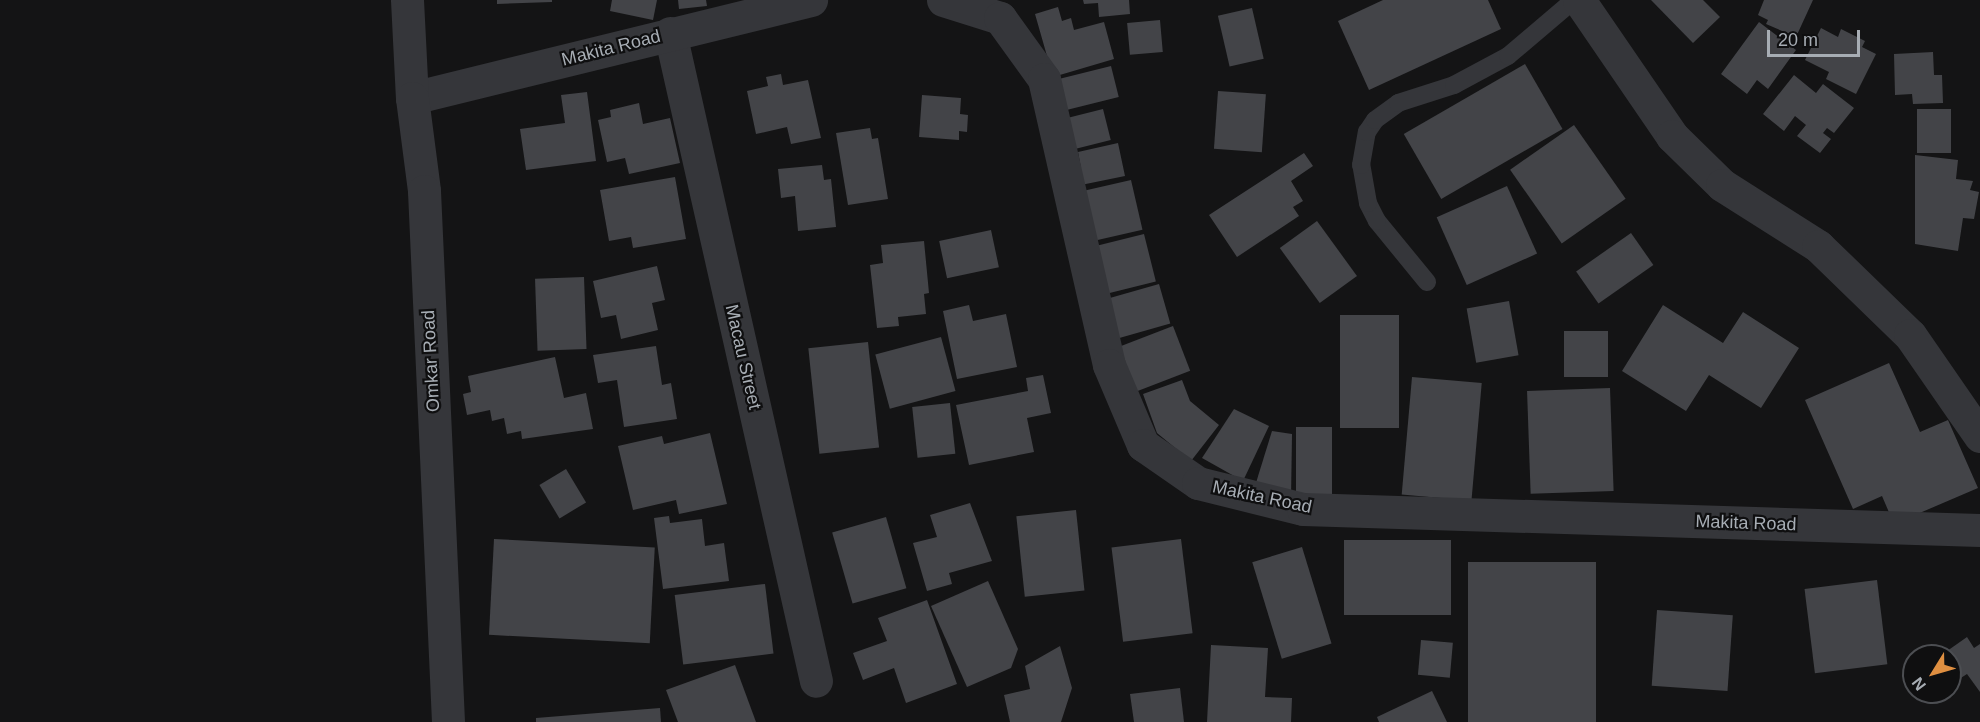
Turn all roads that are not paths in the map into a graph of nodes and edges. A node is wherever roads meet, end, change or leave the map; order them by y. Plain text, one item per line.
1 (407, 0) edge
2 (811, 0) edge
3 (943, 0) edge
4 (1576, 0) edge
5 (735, 9) edge
6 (670, 33) junction
7 (412, 98) junction
8 (1428, 282) dead end
9 (1974, 418) edge
10 (1980, 530) edge
11 (816, 681) dead end
12 (448, 722) edge

1 - 7 street, Omkar Road
2 - 5 street, Makita Road
3 - 10 street, Makita Road
4 - 8 lane
4 - 9 street
5 - 6 street, Makita Road
6 - 7 street, Makita Road
6 - 11 street, Macau Street
7 - 12 street, Omkar Road

